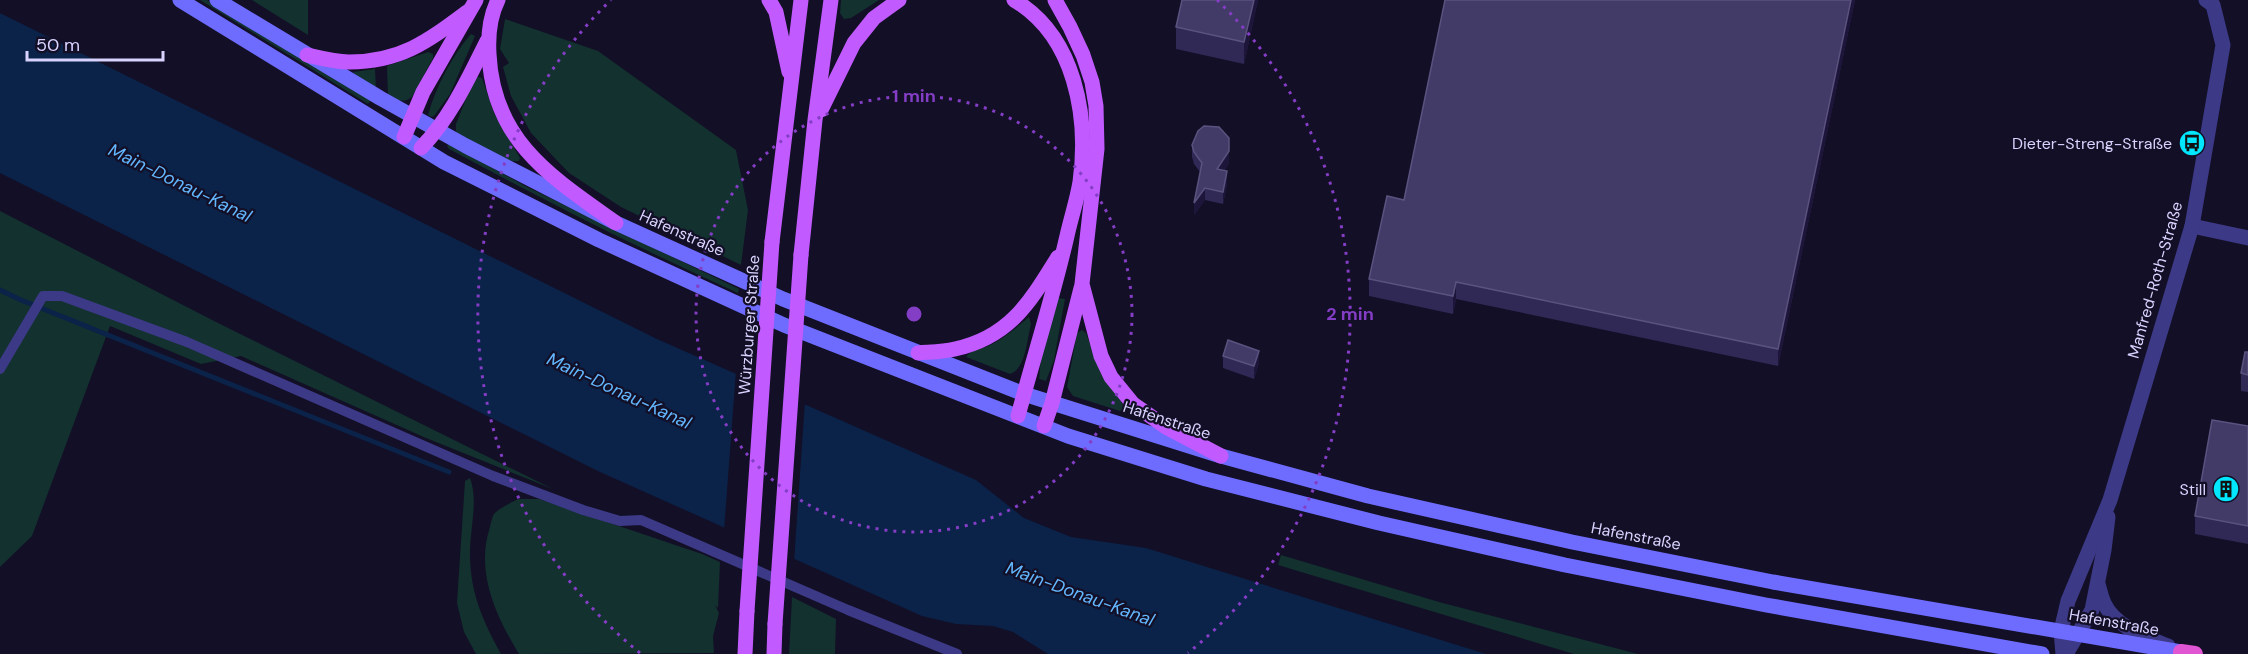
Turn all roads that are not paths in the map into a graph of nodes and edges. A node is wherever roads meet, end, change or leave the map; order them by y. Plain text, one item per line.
1 (180, 0) edge
2 (217, 0) edge
3 (498, 0) edge
4 (769, 0) edge
5 (801, 0) edge
6 (831, 0) edge
7 (899, 0) edge
8 (1014, 0) edge
9 (1055, 0) edge
10 (2206, 0) edge
11 (472, 6) edge
12 (489, 38) junction
13 (307, 55) junction
14 (791, 82) junction
15 (411, 116) junction
16 (815, 120) junction
17 (438, 130) junction
18 (404, 137) junction
19 (421, 148) junction
20 (616, 223) junction
21 (2192, 226) junction
22 (2248, 238) edge
23 (1064, 247) junction
24 (1082, 284) junction
25 (918, 353) junction
26 (0, 369) edge
27 (1024, 393) junction
28 (1052, 403) junction
29 (1018, 416) junction
30 (1044, 426) junction
31 (1221, 456) junction
32 (2110, 500) junction
33 (2098, 584) junction
34 (2061, 630) junction
35 (2080, 634) junction
36 (2188, 653) edge
37 (745, 654) edge
38 (774, 654) edge
39 (957, 654) edge
40 (2042, 654) edge
41 (2065, 654) edge

1 - 18 main road
2 - 13 main road, Hafenstraße
3 - 12 main road
4 - 14 main road
5 - 14 main road, Würzburger Straße
6 - 16 main road
7 - 16 main road
8 - 23 main road
9 - 24 main road
10 - 21 street, Manfred-Roth-Straße
11 - 13 main road
11 - 15 main road
12 - 17 main road
12 - 20 main road
13 - 15 main road, Hafenstraße
14 - 37 main road, Würzburger Straße, bridge
15 - 17 main road, Hafenstraße
15 - 18 main road
16 - 38 main road, bridge
17 - 19 main road
17 - 20 main road, Hafenstraße
18 - 19 main road
19 - 29 main road
20 - 25 main road, Hafenstraße
21 - 22 street
21 - 32 street, Manfred-Roth-Straße
23 - 25 main road
23 - 27 main road
24 - 28 main road
24 - 31 main road
25 - 27 main road, Hafenstraße
26 - 39 lane
27 - 28 main road, Hafenstraße
27 - 29 main road
28 - 30 main road
28 - 31 main road, Hafenstraße
29 - 30 main road
30 - 40 main road
31 - 34 main road, Hafenstraße
32 - 33 street, Manfred-Roth-Straße
32 - 34 street, Manfred-Roth-Straße
33 - 35 street, Manfred-Roth-Straße
33 - 36 street
34 - 35 main road, Hafenstraße
34 - 41 street, Manfred-Roth-Straße
35 - 36 main road, Hafenstraße
35 - 41 street, Manfred-Roth-Straße

